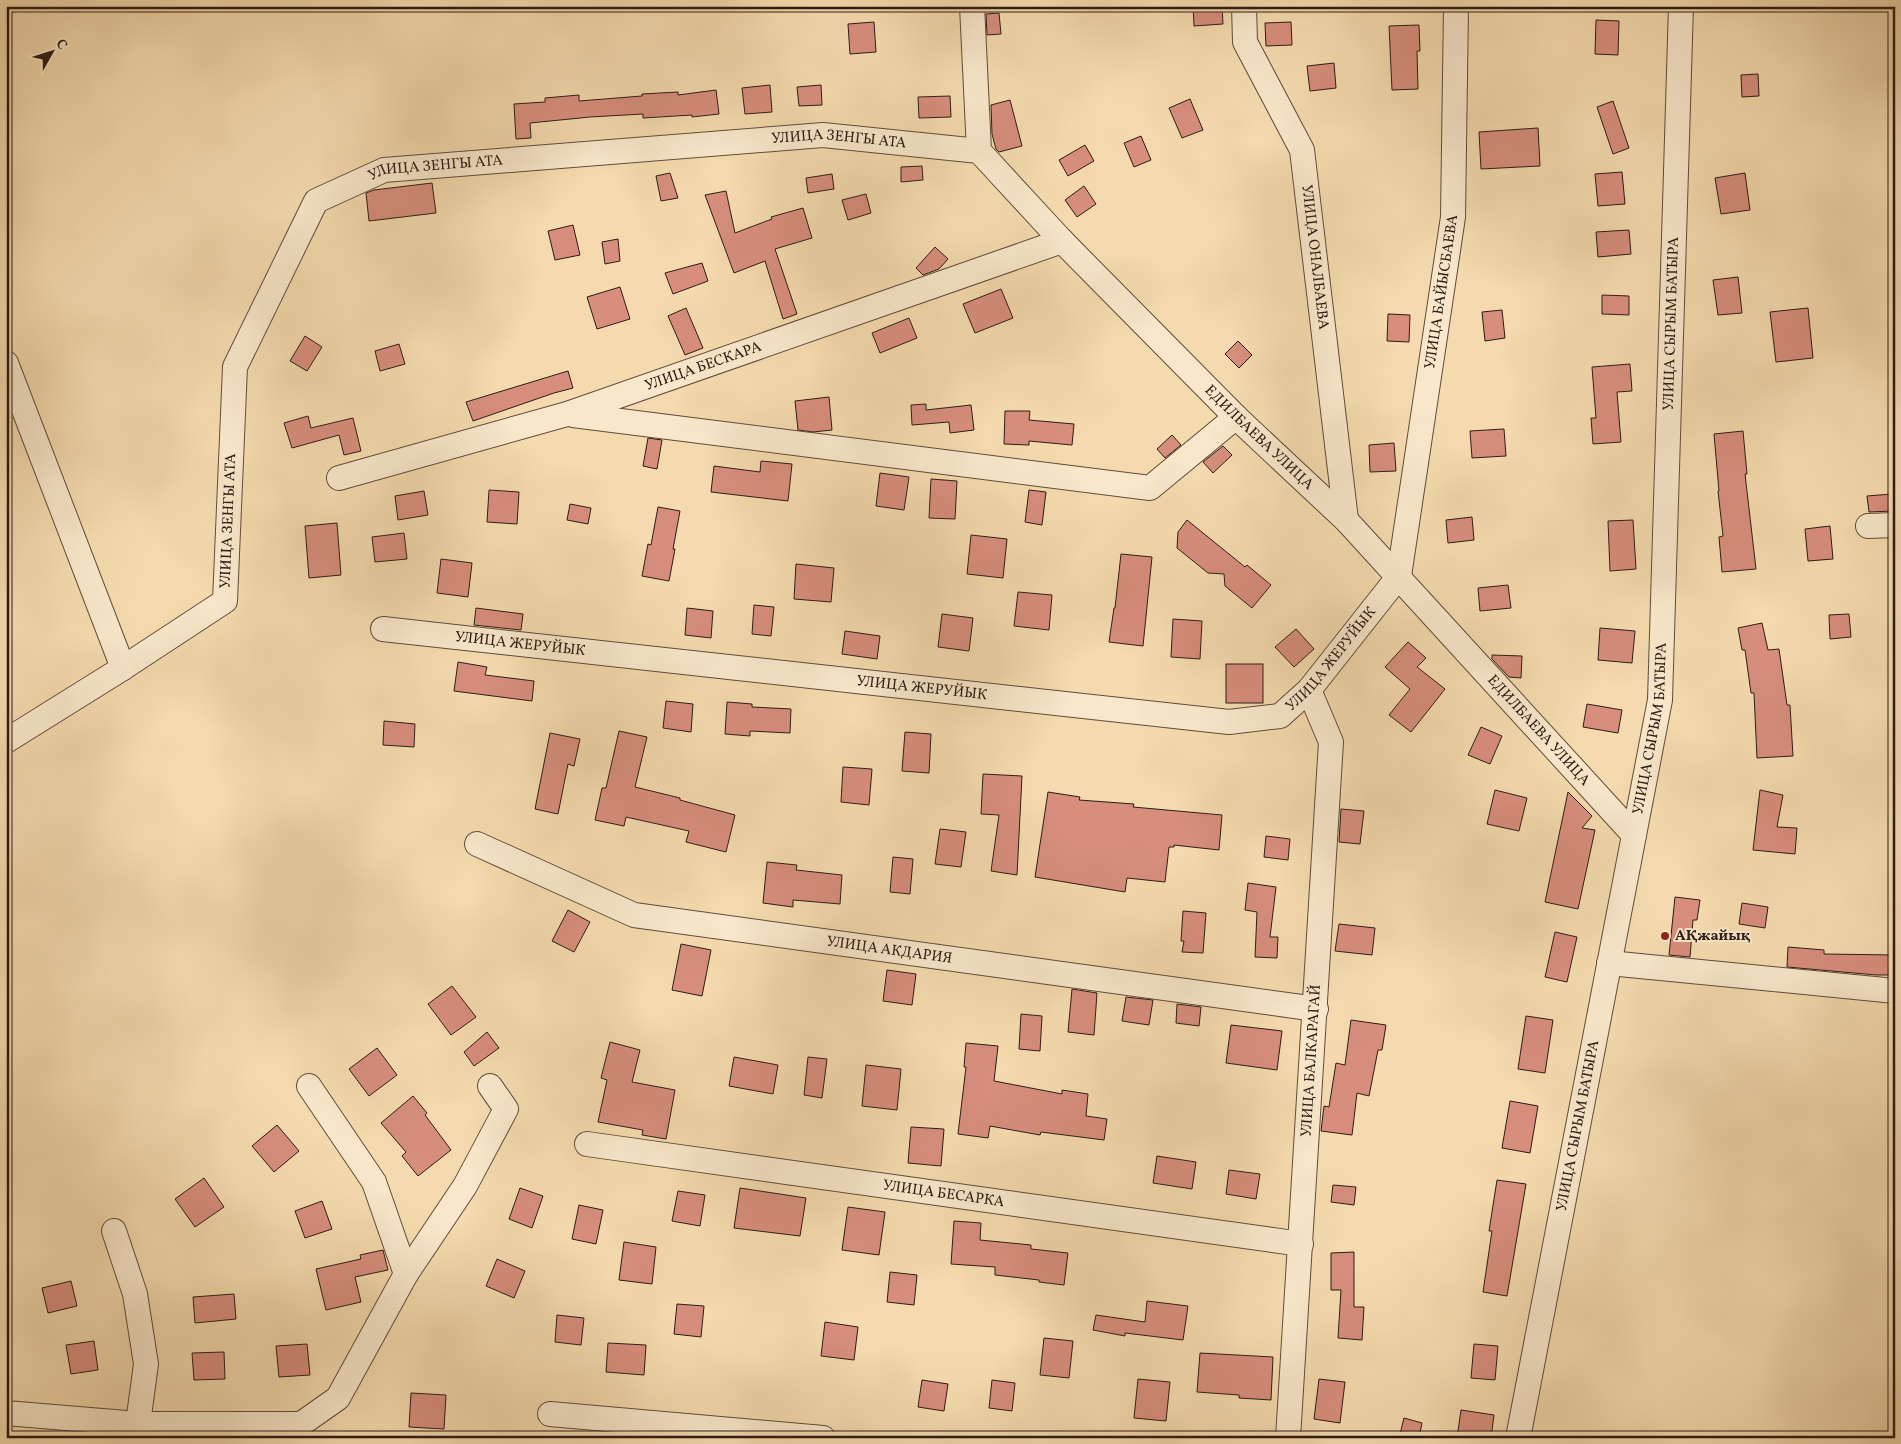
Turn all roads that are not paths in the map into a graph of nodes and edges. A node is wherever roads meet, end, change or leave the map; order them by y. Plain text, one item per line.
1 (972, 6) edge
2 (1244, 6) edge
3 (1456, 6) edge
4 (1681, 6) edge
5 (979, 151) junction
6 (1062, 241) junction
7 (6, 363) edge
8 (567, 414) junction
9 (1236, 417) junction
10 (339, 478) dead end
11 (1346, 520) junction
12 (1895, 525) edge
13 (1868, 526) dead end
14 (1399, 576) junction
15 (383, 629) dead end
16 (124, 668) junction
17 (1309, 690) junction
18 (6, 741) edge
19 (1634, 835) junction
20 (477, 844) dead end
21 (1610, 964) junction
22 (1895, 990) edge
23 (1316, 1009) junction
24 (309, 1086) dead end
25 (490, 1086) dead end
26 (587, 1144) dead end
27 (114, 1231) dead end
28 (1301, 1244) junction
29 (406, 1274) junction
30 (6, 1413) edge
31 (550, 1414) dead end
32 (137, 1431) edge
33 (823, 1438) edge
34 (1288, 1438) edge
35 (1518, 1438) edge

1 - 5 street
2 - 11 street, УЛИЦА ОНАЛБАЕВА
3 - 14 street, УЛИЦА БАЙЫСБАЕВА
4 - 19 street, УЛИЦА СЫРЫМ БАТЫРА
5 - 6 street, ЕДИЛБАЕВА УЛИЦА
5 - 16 street, УЛИЦА ЗЕНГЫ АТА
6 - 8 street, УЛИЦА БЕСКАРА
6 - 9 street, ЕДИЛБАЕВА УЛИЦА
7 - 16 street
8 - 9 street
8 - 10 street, УЛИЦА БЕСКАРА
9 - 11 street, ЕДИЛБАЕВА УЛИЦА
11 - 14 street, ЕДИЛБАЕВА УЛИЦА
12 - 13 street
14 - 17 street, УЛИЦА ЖЕРУЙЫК
14 - 19 street, ЕДИЛБАЕВА УЛИЦА
15 - 17 street, УЛИЦА ЖЕРУЙЫК
16 - 18 street
17 - 23 street, УЛИЦА БАЛКАРАГАЙ
19 - 21 street, УЛИЦА СЫРЫМ БАТЫРА
20 - 23 street, УЛИЦА АКДАРИЯ
21 - 22 street
21 - 35 street, УЛИЦА СЫРЫМ БАТЫРА
23 - 28 street, УЛИЦА БАЛКАРАГАЙ
24 - 29 street
25 - 29 street
26 - 28 street, УЛИЦА БЕСАРКА
27 - 32 street
28 - 34 street, УЛИЦА БАЛКАРАГАЙ
29 - 32 street
30 - 32 street
31 - 33 street

